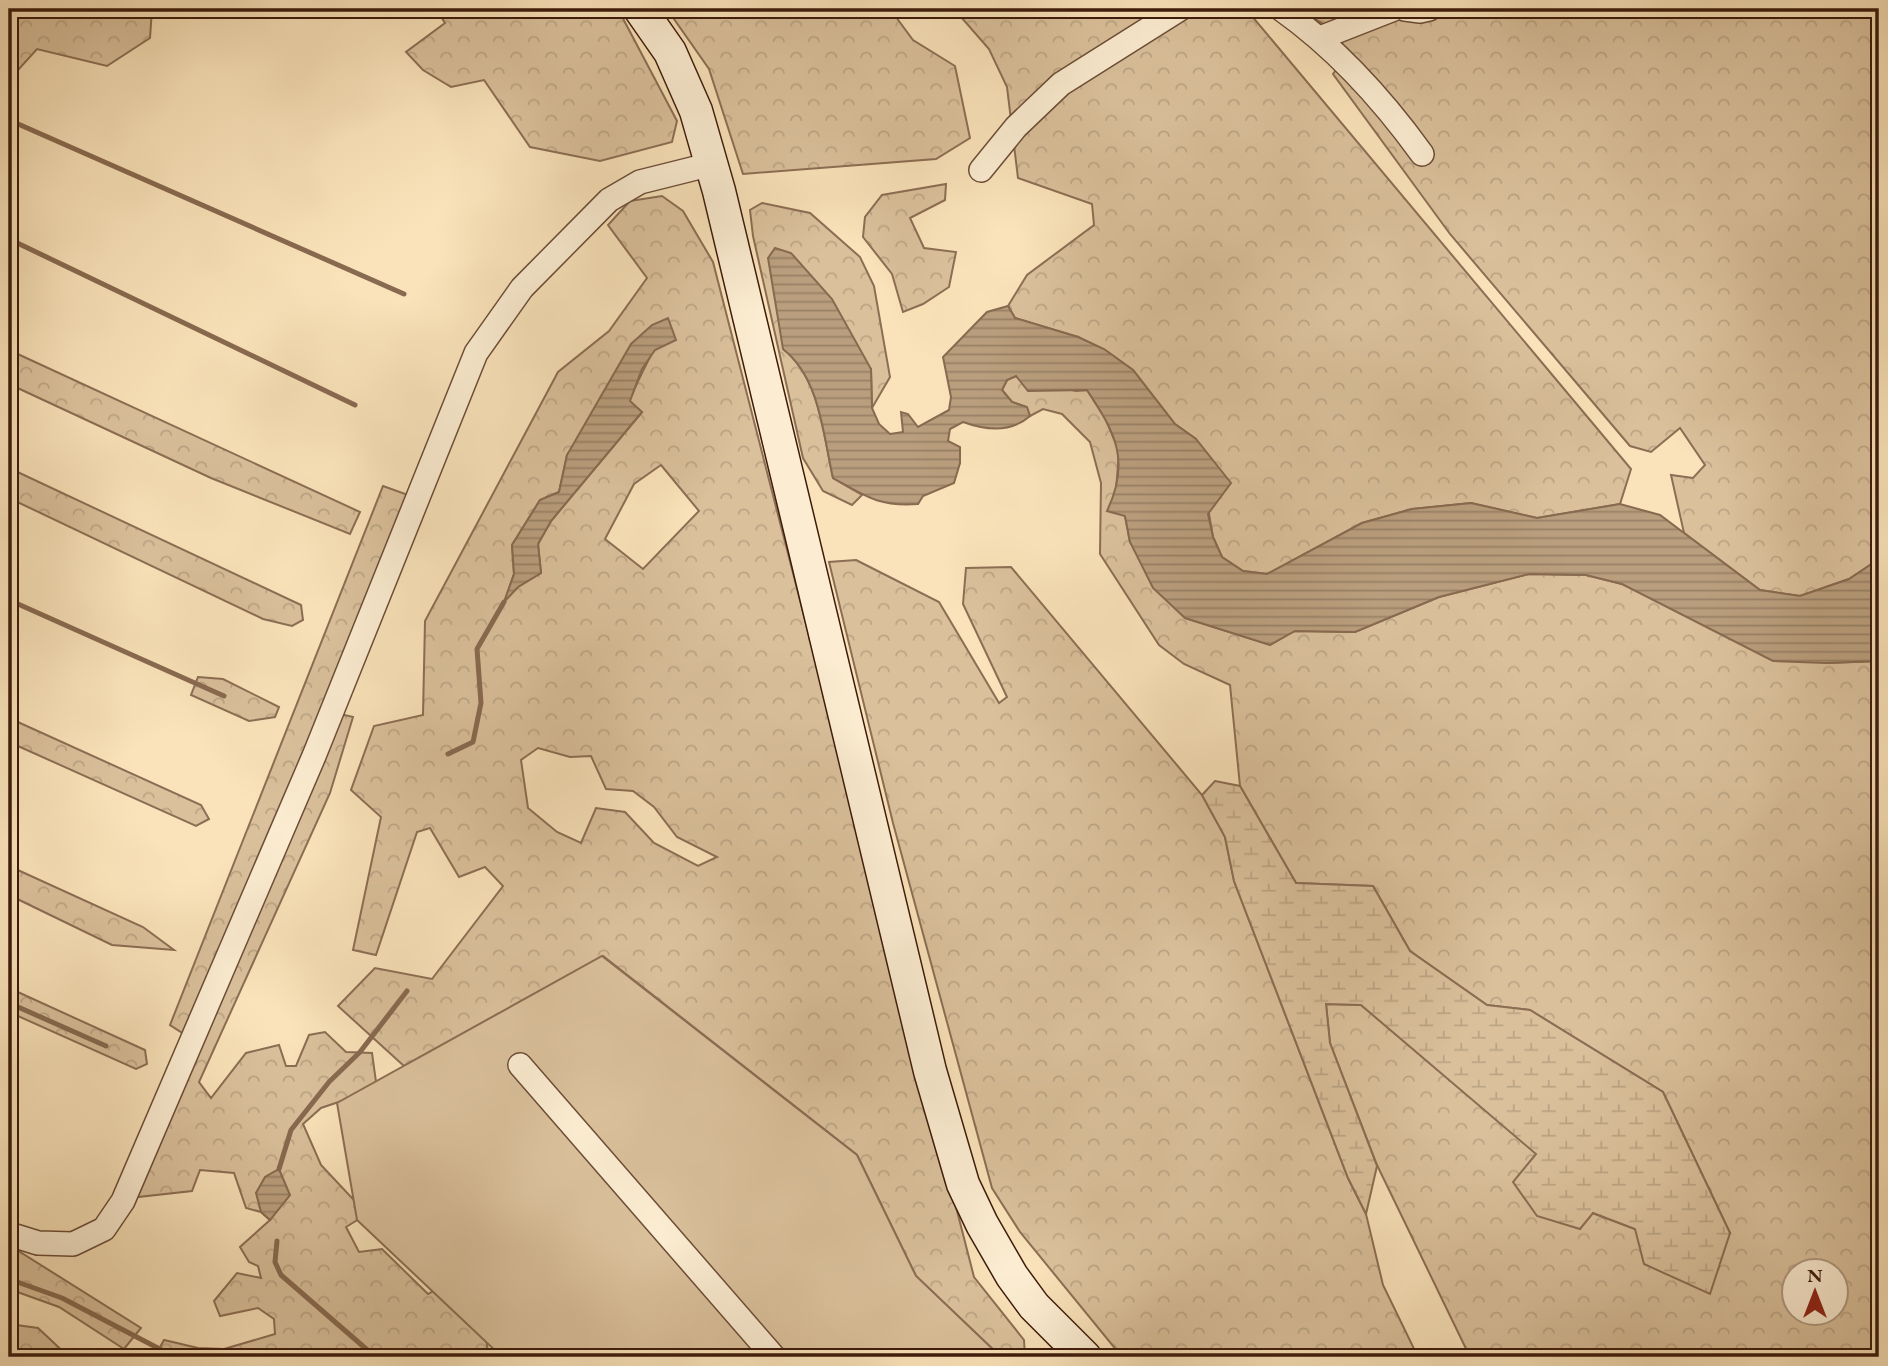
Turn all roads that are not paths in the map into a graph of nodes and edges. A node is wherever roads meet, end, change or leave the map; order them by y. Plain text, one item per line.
1 (640, 9) edge
2 (1180, 9) edge
3 (1281, 9) edge
4 (1394, 9) edge
5 (1405, 9) edge
6 (1429, 9) edge
7 (1320, 38) junction
8 (1422, 154) dead end
9 (712, 164) junction
10 (981, 170) dead end
11 (520, 1065) dead end
12 (9, 1234) edge
13 (774, 1357) edge
14 (1085, 1357) edge

1 - 9 street
2 - 10 street
3 - 7 street
4 - 7 street
5 - 6 street
7 - 8 street
9 - 12 street
9 - 14 street
11 - 13 street

